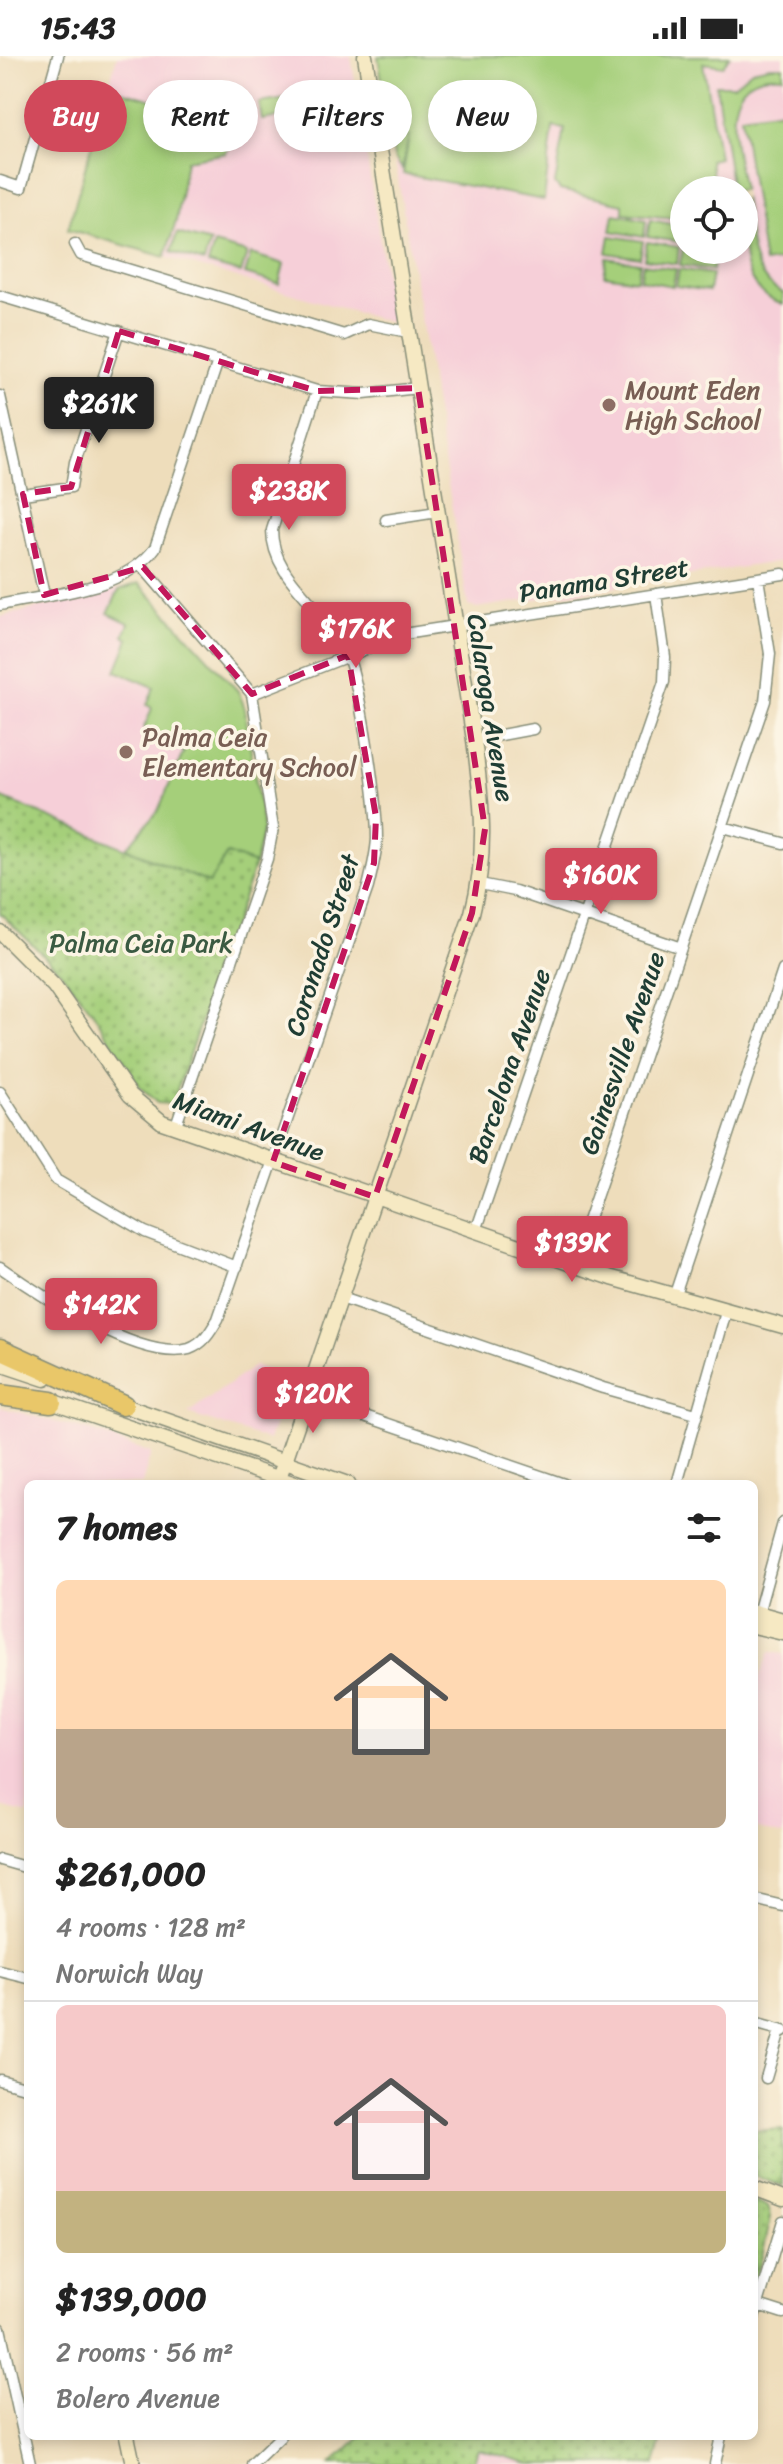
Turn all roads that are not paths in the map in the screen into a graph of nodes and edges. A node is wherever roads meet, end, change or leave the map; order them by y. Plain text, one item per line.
1 (58, 56) edge
2 (365, 56) edge
3 (0, 181) edge
4 (75, 244) dead end
5 (2, 297) edge
6 (0, 310) edge
7 (119, 331) junction
8 (408, 332) junction
9 (218, 361) junction
10 (418, 388) junction
11 (317, 391) junction
12 (0, 396) edge
13 (23, 494) junction
14 (437, 512) junction
15 (386, 520) dead end
16 (141, 565) junction
17 (783, 574) edge
18 (758, 578) junction
19 (656, 594) junction
20 (44, 595) junction
21 (0, 605) edge
22 (455, 626) junction
23 (347, 655) junction
24 (252, 694) junction
25 (533, 729) dead end
26 (474, 740) junction
27 (723, 827) junction
28 (783, 843) edge
29 (480, 884) junction
30 (584, 914) junction
31 (0, 932) edge
32 (681, 948) junction
33 (783, 970) edge
34 (0, 1092) edge
35 (175, 1128) junction
36 (273, 1162) junction
37 (375, 1197) junction
38 (476, 1231) junction
39 (573, 1265) junction
40 (0, 1267) edge
41 (237, 1267) junction
42 (674, 1297) junction
43 (341, 1298) junction
44 (726, 1312) junction
45 (783, 1326) edge
46 (0, 1349) edge
47 (0, 1364) edge
48 (0, 1384) edge
49 (0, 1395) edge
50 (306, 1396) junction
51 (51, 1402) junction
52 (123, 1405) junction
53 (696, 1414) junction
54 (284, 1462) junction
55 (275, 1480) edge
56 (278, 1480) edge
57 (336, 1480) edge
58 (552, 1480) edge
59 (678, 1480) edge
60 (783, 1523) edge
61 (758, 1610) edge
62 (783, 1620) edge
63 (758, 1621) edge
64 (758, 1622) edge
65 (783, 1633) edge
66 (0, 1860) edge
67 (24, 1867) edge
68 (758, 1900) edge
69 (783, 1906) edge
70 (0, 1971) edge
71 (24, 1977) edge
72 (758, 2024) edge
73 (782, 2030) edge
74 (766, 2078) dead end
75 (0, 2080) edge
76 (24, 2087) edge
77 (758, 2190) edge
78 (783, 2199) edge
79 (783, 2221) edge
80 (758, 2305) joint
81 (783, 2313) edge
82 (0, 2328) edge
83 (24, 2437) edge
84 (25, 2440) edge
85 (128, 2440) edge
86 (277, 2440) edge
87 (720, 2440) edge
88 (30, 2464) edge
89 (133, 2464) edge
90 (252, 2464) edge
91 (715, 2464) edge

1 - 3 street
2 - 8 street, Calaroga Avenue
4 - 8 street
5 - 6 street
5 - 7 street
7 - 9 street
7 - 13 street
8 - 10 street, Calaroga Avenue
9 - 11 street
9 - 16 street
10 - 11 street
10 - 14 street, Calaroga Avenue
11 - 23 street, Coronado Street
12 - 13 street
13 - 20 street
14 - 15 street
14 - 22 street, Calaroga Avenue
16 - 20 street
16 - 24 street
17 - 18 street, Panama Street
18 - 19 street, Panama Street
18 - 27 street, Gainesville Avenue
19 - 22 street, Panama Street
19 - 30 street, Barcelona Avenue
20 - 21 street
22 - 23 street, Panama Street
22 - 26 street, Calaroga Avenue
23 - 24 street, Panama Street
23 - 36 street, Coronado Street
24 - 35 street
25 - 26 street
26 - 29 street, Calaroga Avenue
27 - 28 street
27 - 32 street, Gainesville Avenue
29 - 30 street
29 - 37 street, Calaroga Avenue
30 - 32 street
30 - 38 street, Barcelona Avenue
31 - 35 street, Miami Avenue
32 - 39 street, Gainesville Avenue
33 - 42 street
34 - 41 street
35 - 36 street, Miami Avenue
36 - 37 street, Miami Avenue
36 - 41 street, Coronado Street
37 - 38 street, Miami Avenue
37 - 43 street, Calaroga Avenue
38 - 39 street, Miami Avenue
39 - 42 street, Miami Avenue
40 - 41 street, Coronado Street
42 - 44 street, Miami Avenue
43 - 50 street, Calaroga Avenue
43 - 53 street
44 - 45 street, Miami Avenue
44 - 53 street
46 - 52 highway
47 - 52 street
48 - 51 street
49 - 51 highway
50 - 54 street, Calaroga Avenue
50 - 58 street
51 - 55 street
52 - 54 street
53 - 59 street
54 - 56 street, Calaroga Avenue
54 - 57 street
60 - 61 street
62 - 63 street
64 - 65 street
66 - 67 street
68 - 69 street
70 - 71 street
72 - 73 street
73 - 74 street
75 - 76 street
77 - 78 street
79 - 80 street
80 - 81 street
82 - 83 street
84 - 88 street
85 - 89 street
86 - 90 street
87 - 91 street

